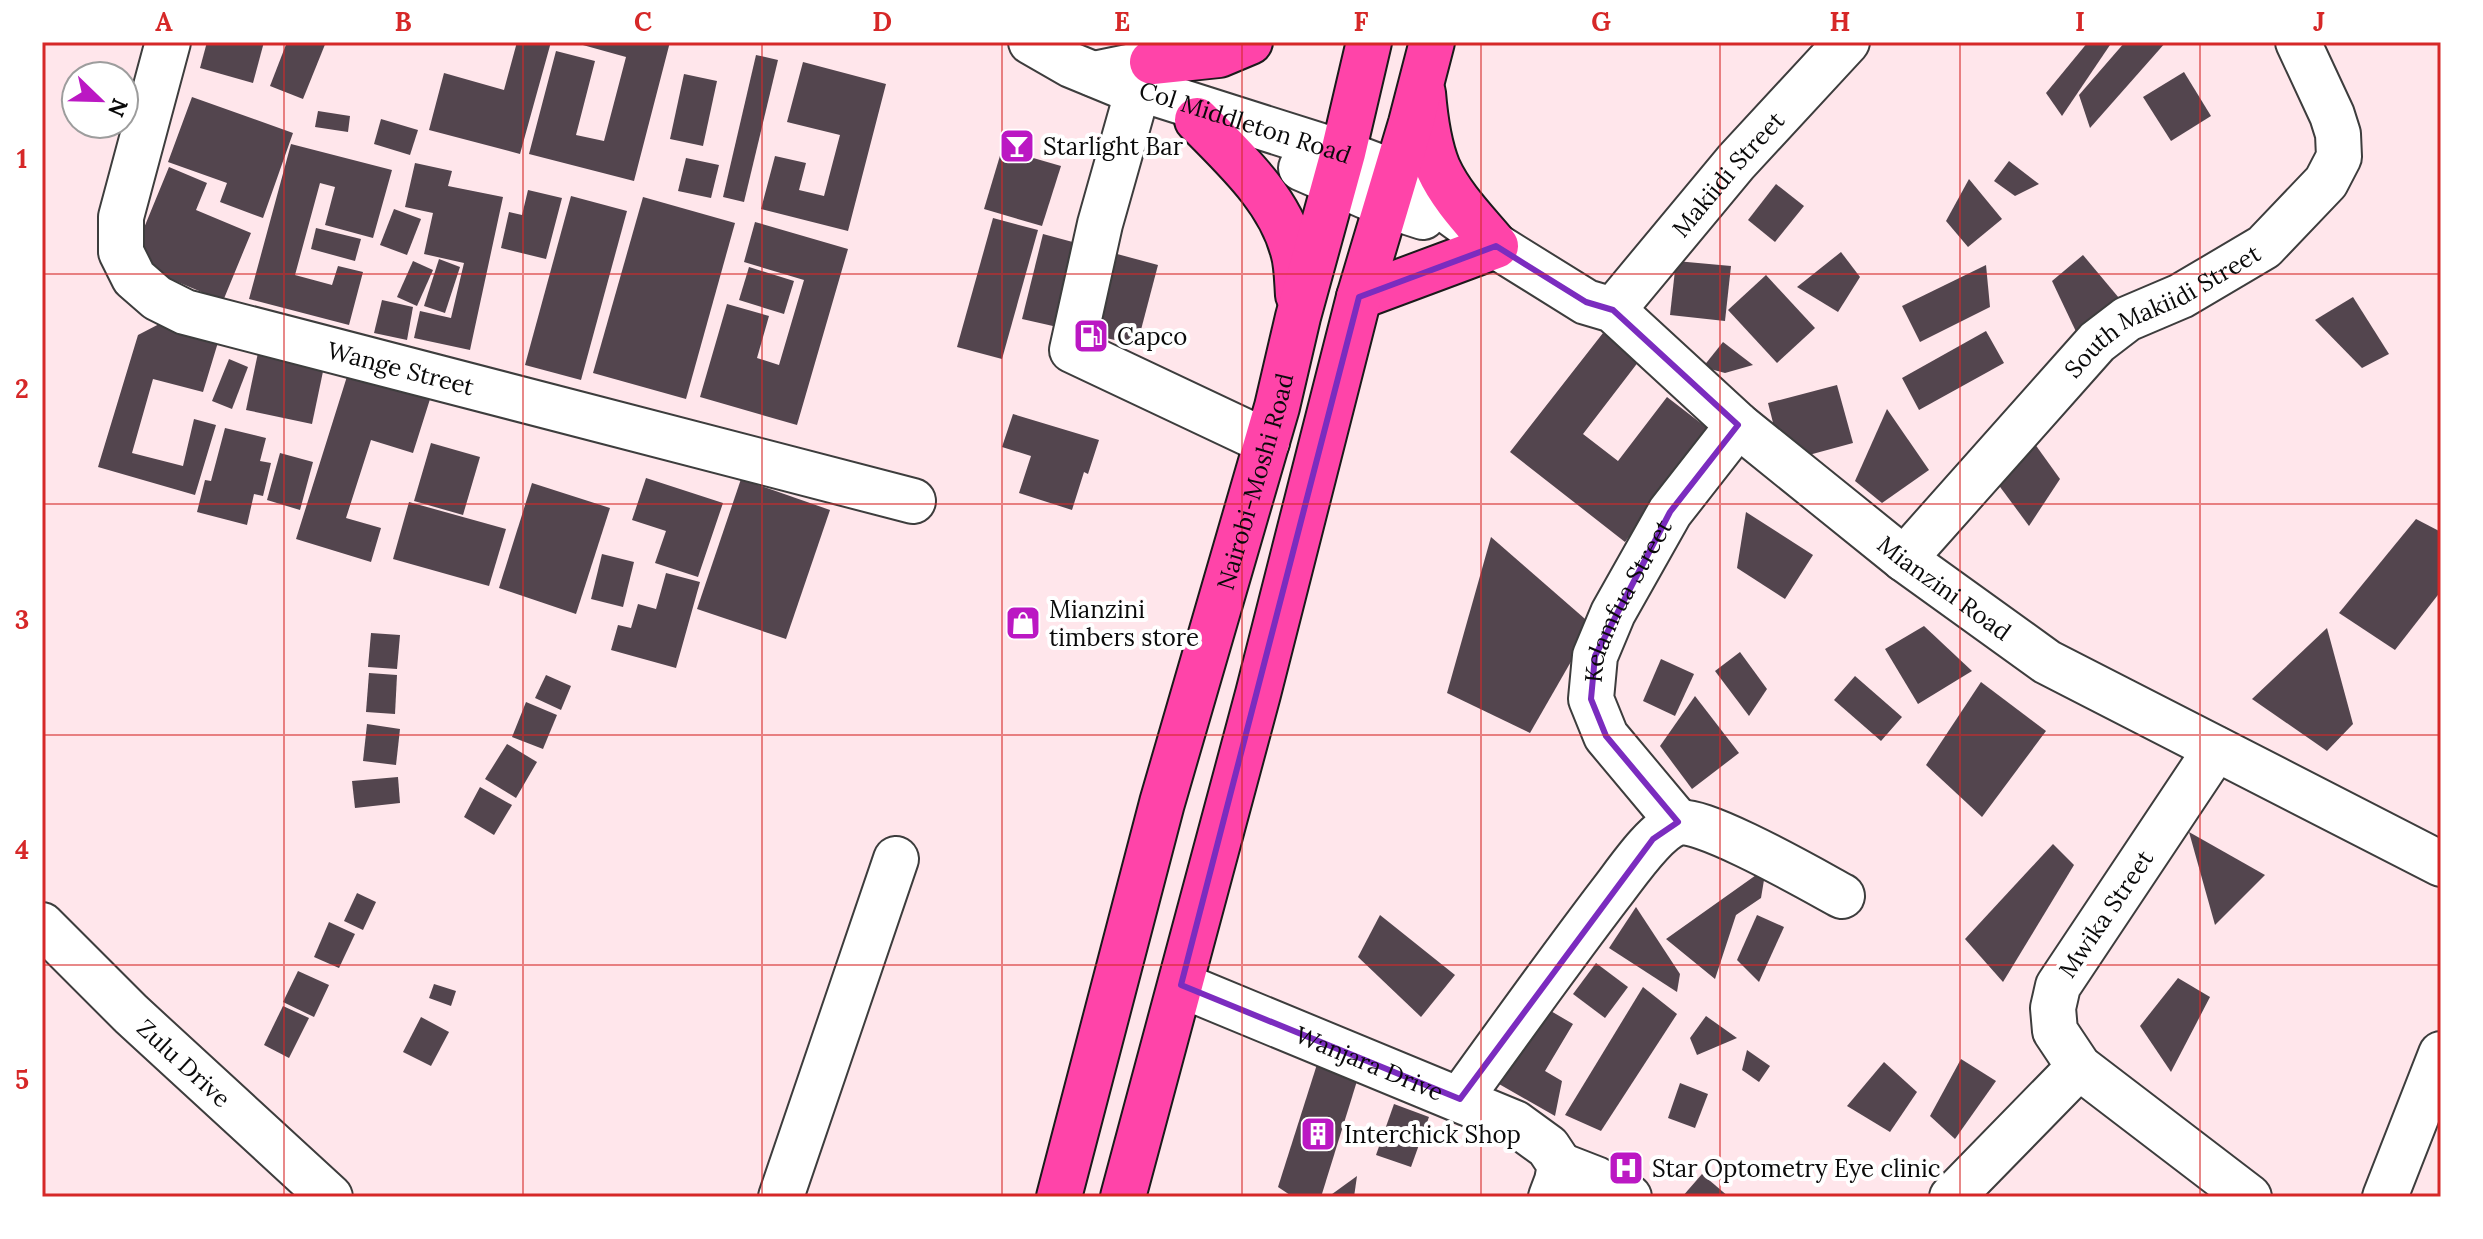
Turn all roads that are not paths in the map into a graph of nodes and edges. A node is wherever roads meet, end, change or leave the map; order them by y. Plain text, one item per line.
1 (168, 42) edge
2 (1031, 42) edge
3 (1250, 42) edge
4 (1369, 42) edge
5 (1847, 42) edge
6 (2298, 42) edge
7 (1093, 58) edge
8 (1427, 62) edge
9 (1144, 77) junction
10 (1197, 120) junction
11 (1339, 168) junction
12 (1391, 189) junction
13 (1496, 246) junction
14 (1359, 297) junction
15 (1613, 310) junction
16 (1298, 317) junction
17 (1738, 425) junction
18 (1267, 442) junction
19 (913, 501) dead end
20 (1904, 559) junction
21 (2216, 749) junction
22 (1678, 822) junction
23 (896, 859) dead end
24 (2441, 864) edge
25 (1842, 896) dead end
26 (42, 925) edge
27 (1181, 985) junction
28 (2441, 1054) edge
29 (2079, 1067) junction
30 (1460, 1099) junction
31 (1555, 1181) edge
32 (330, 1197) edge
33 (781, 1197) edge
34 (1059, 1197) edge
35 (1123, 1197) edge
36 (1629, 1197) edge
37 (1952, 1197) edge
38 (2249, 1197) edge
39 (2385, 1197) edge

1 - 19 street, Wange Street
2 - 7 street, Col Middleton Road
3 - 9 highway
4 - 11 highway, Nairobi-Moshi Road
5 - 15 street, Makiidi Street
6 - 20 street, South Makiidi Street
7 - 9 street, Col Middleton Road
7 - 11 street, Col Middleton Road
8 - 12 highway
8 - 13 highway
9 - 10 street, Col Middleton Road
9 - 18 street
10 - 11 street, Col Middleton Road
10 - 16 highway
11 - 12 street, Col Middleton Road
11 - 16 highway, Nairobi-Moshi Road
12 - 13 street, Col Middleton Road
12 - 14 highway
13 - 14 highway
13 - 15 street, Mianzini Road
14 - 27 highway
15 - 17 street, Mianzini Road
16 - 18 highway, Nairobi-Moshi Road
17 - 20 street, Mianzini Road
17 - 22 street, Kelamfua Street
18 - 34 highway, Nairobi-Moshi Road
20 - 21 street, Mianzini Road
21 - 24 street, Mianzini Road
21 - 29 street, Mwika Street
22 - 25 street
22 - 30 street
23 - 33 street
26 - 32 street, Zulu Drive
27 - 30 street, Wanjara Drive
27 - 35 highway
28 - 39 street
29 - 37 street
29 - 38 street, Mwika Street
30 - 31 street, Wanjara Drive
31 - 36 street

